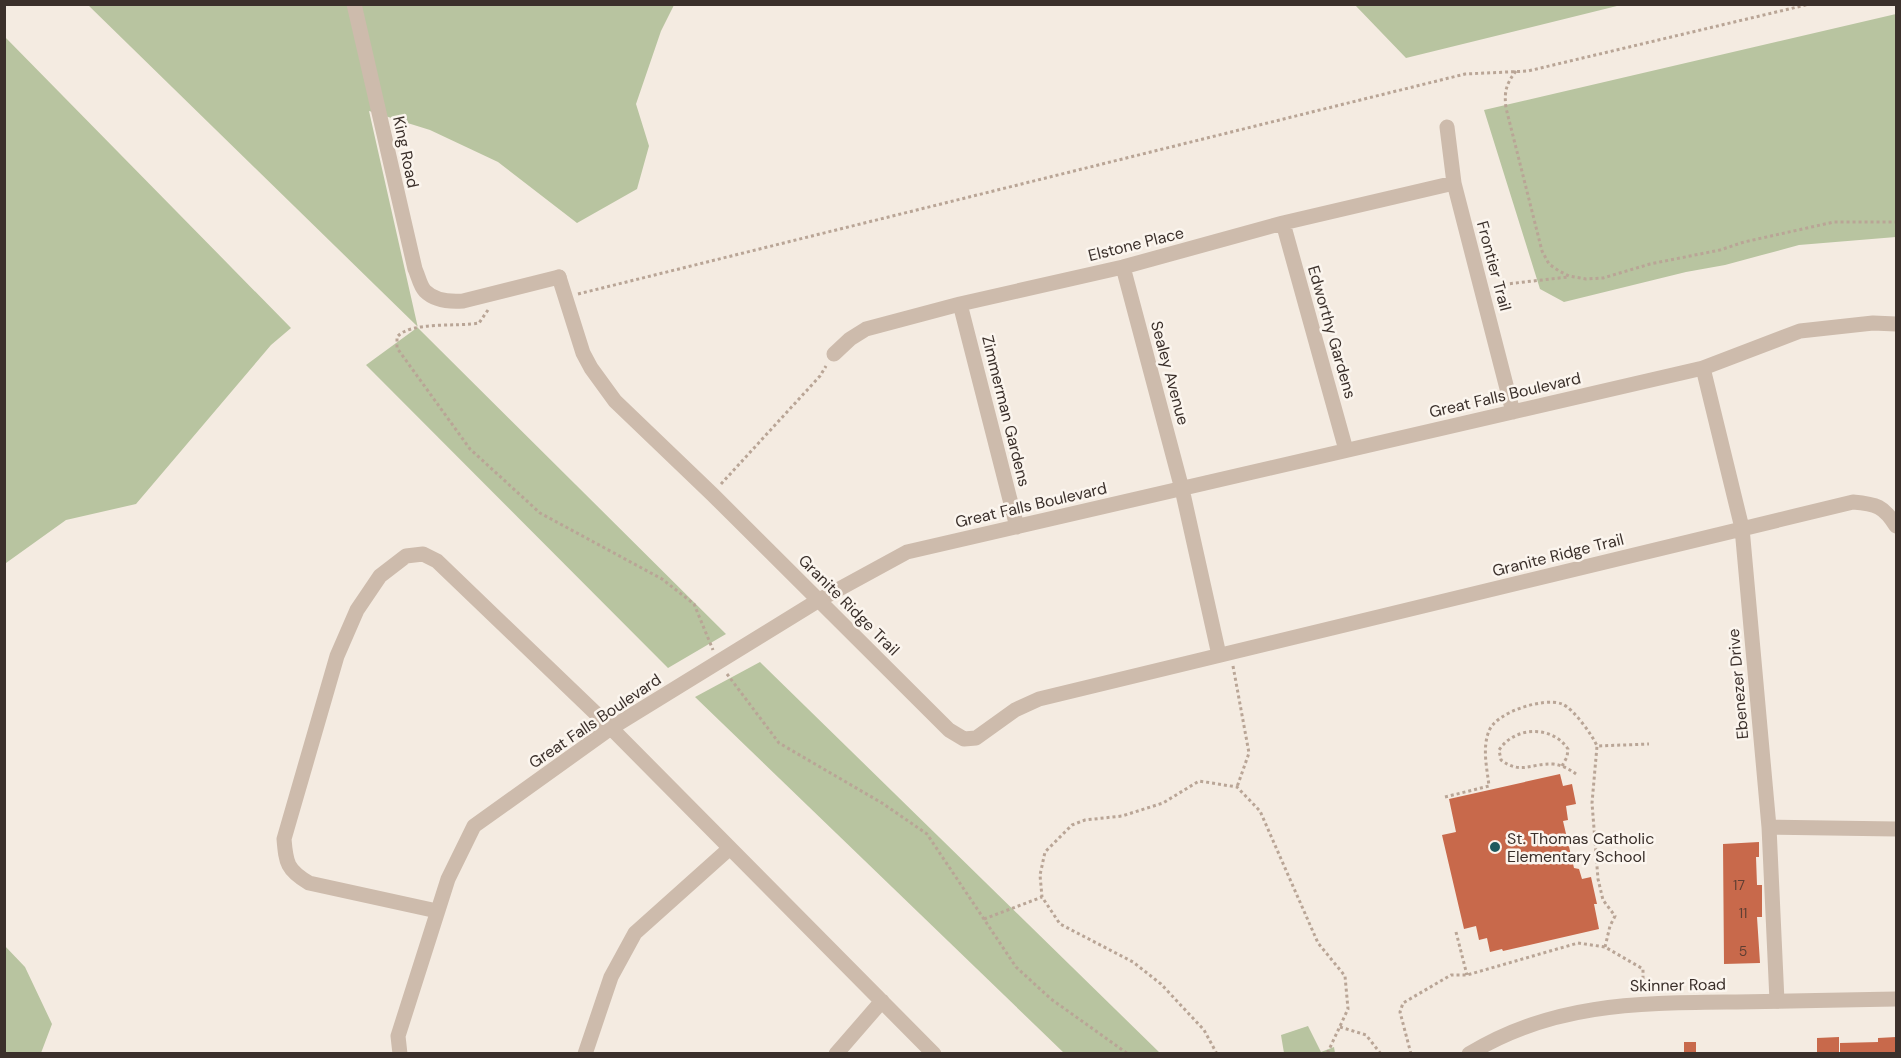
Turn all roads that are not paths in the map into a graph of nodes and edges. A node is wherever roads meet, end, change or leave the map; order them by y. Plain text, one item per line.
1 (354, 4) edge
2 (1447, 127) dead end
3 (1454, 183) junction
4 (1283, 224) junction
5 (1123, 267) junction
6 (559, 277) joint
7 (960, 304) junction
8 (1896, 324) edge
9 (834, 354) road end
10 (1703, 368) junction
11 (1513, 412) junction
12 (1346, 450) junction
13 (1182, 489) junction
14 (1017, 526) junction
15 (1896, 526) edge
16 (1742, 528) junction
17 (819, 600) junction
18 (1225, 654) junction
19 (611, 728) junction
20 (1769, 827) junction
21 (1896, 829) edge
22 (730, 848) junction
23 (437, 911) junction
24 (1896, 999) edge
25 (882, 1001) junction
26 (1777, 1001) junction
27 (400, 1053) edge
28 (585, 1053) edge
29 (836, 1053) edge
30 (934, 1053) edge
31 (1469, 1053) edge

1 - 6 street, King Road
2 - 3 street, Frontier Trail
3 - 4 street, Elstone Place
3 - 11 street, Frontier Trail
4 - 5 street, Elstone Place
4 - 12 street, Edworthy Gardens
5 - 7 street, Elstone Place
5 - 13 street, Sealey Avenue
6 - 17 street, Granite Ridge Trail
7 - 9 street, Elstone Place
7 - 14 street, Zimmerman Gardens
8 - 10 street, Great Falls Boulevard
10 - 11 street, Great Falls Boulevard
10 - 16 street, Ebenezer Drive
11 - 12 street, Great Falls Boulevard
12 - 13 street, Great Falls Boulevard
13 - 14 street, Great Falls Boulevard
13 - 18 street
14 - 17 street, Great Falls Boulevard
15 - 16 street, Granite Ridge Trail
16 - 18 street, Granite Ridge Trail
16 - 20 street, Ebenezer Drive
17 - 18 street, Granite Ridge Trail
17 - 19 street, Great Falls Boulevard
19 - 22 street
19 - 23 street, Great Falls Boulevard
19 - 23 street
20 - 21 street
20 - 26 street, Ebenezer Drive
22 - 25 street
22 - 28 street
23 - 27 street, Great Falls Boulevard
24 - 26 street, Skinner Road
25 - 29 street
25 - 30 street
26 - 31 street, Skinner Road

